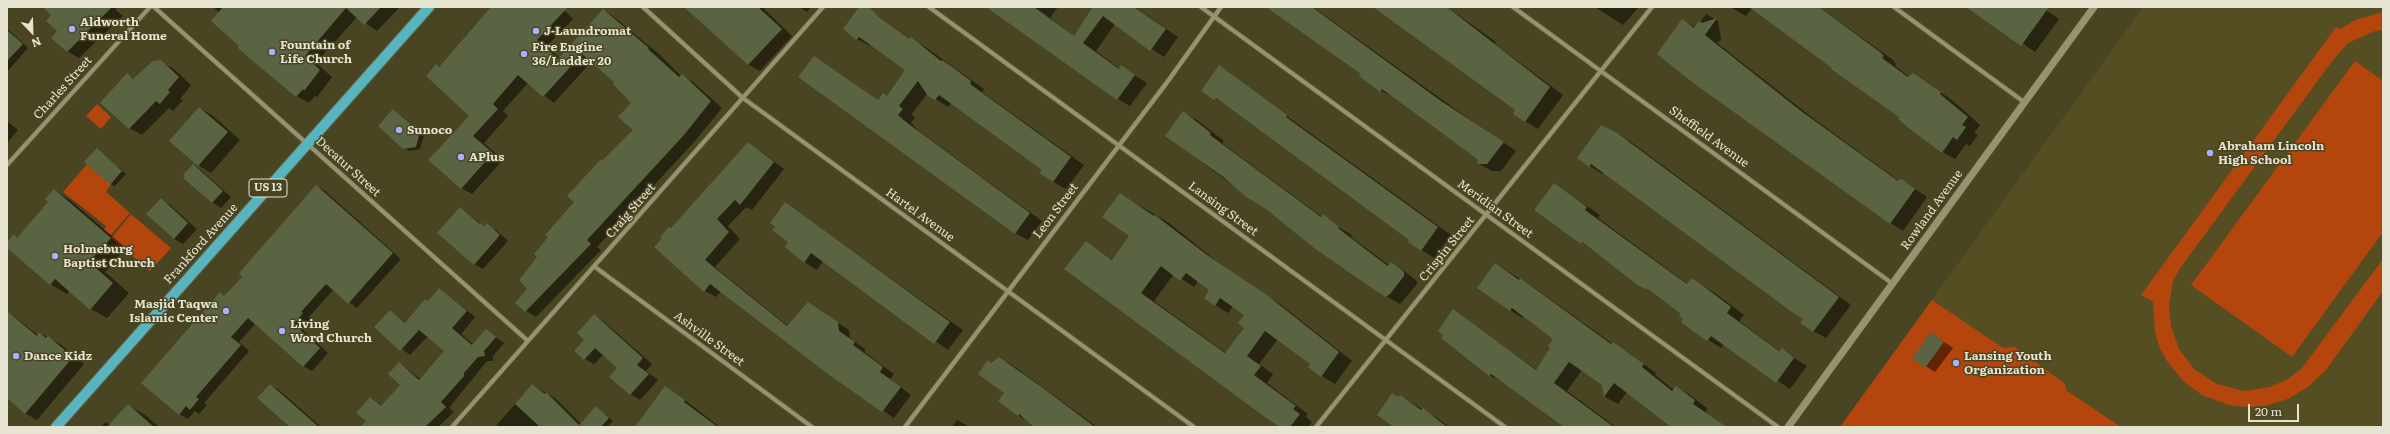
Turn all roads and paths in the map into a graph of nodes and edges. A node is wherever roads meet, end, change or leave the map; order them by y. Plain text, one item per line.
1 (150, 7) edge
2 (154, 7) edge
3 (429, 7) edge
4 (643, 7) edge
5 (823, 7) edge
6 (929, 7) edge
7 (1201, 7) edge
8 (1221, 7) edge
9 (1513, 7) edge
10 (1652, 7) edge
11 (1894, 7) edge
12 (2094, 7) edge
13 (1214, 17) junction
14 (1600, 71) junction
15 (743, 98) junction
16 (2024, 102) junction
17 (307, 144) junction
18 (1117, 145) junction
19 (7, 165) edge
20 (1487, 216) junction
21 (595, 267) junction
22 (1892, 284) junction
23 (1008, 291) junction
24 (1386, 340) junction
25 (528, 341) junction
26 (56, 427) edge
27 (452, 427) edge
28 (812, 427) edge
29 (905, 427) edge
30 (1194, 427) edge
31 (1316, 427) edge
32 (1505, 427) edge
33 (1778, 427) edge
34 (1788, 427) edge

1 - 19 street, Charles Street
2 - 17 street, Decatur Street
3 - 17 main road, Frankford Avenue / US 13
4 - 15 street, Hartel Avenue
5 - 15 street, Craig Street
6 - 18 street, Lansing Street
7 - 13 street, Meridian Street
8 - 13 street, Leon Street
9 - 14 street, Sheffield Avenue
10 - 14 street, Crispin Street
11 - 16 street
12 - 16 street, Rowland Avenue
13 - 18 street, Leon Street
13 - 20 street, Meridian Street
14 - 20 street, Crispin Street
14 - 22 street, Sheffield Avenue
15 - 21 street, Craig Street
15 - 23 street, Hartel Avenue
16 - 22 street, Rowland Avenue
17 - 25 street, Decatur Street
17 - 26 main road, Frankford Avenue / US 13
18 - 23 street, Leon Street
18 - 24 street, Lansing Street
20 - 24 street, Crispin Street
20 - 33 street, Meridian Street
21 - 25 street, Craig Street
21 - 28 street, Ashville Street
22 - 34 street, Rowland Avenue
23 - 29 street, Leon Street
23 - 30 street, Hartel Avenue
24 - 31 street, Crispin Street
24 - 32 street, Lansing Street
25 - 27 street, Craig Street

